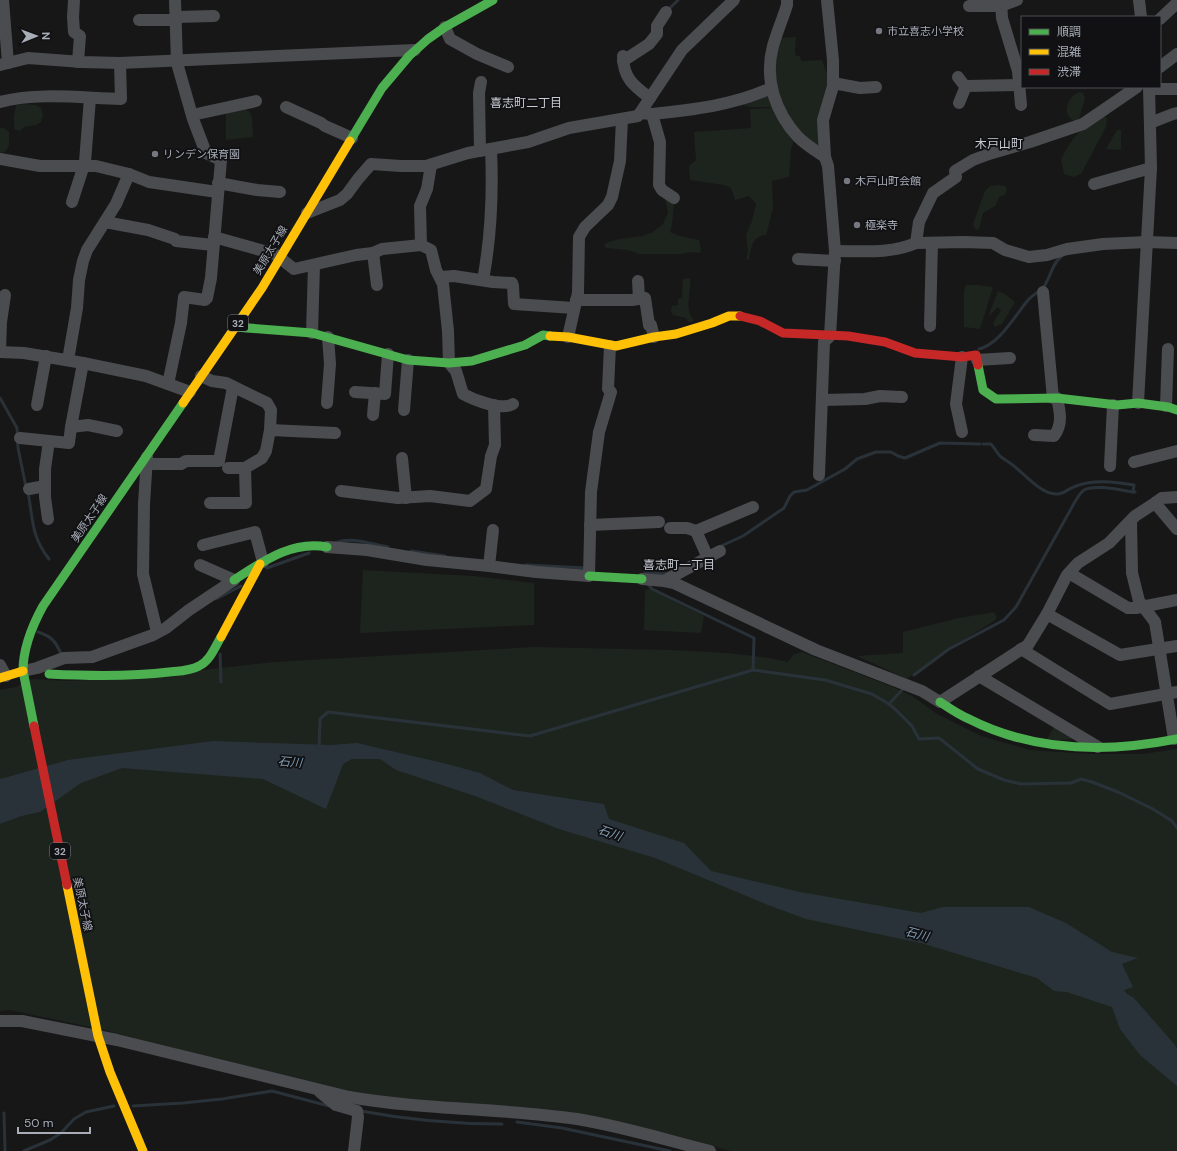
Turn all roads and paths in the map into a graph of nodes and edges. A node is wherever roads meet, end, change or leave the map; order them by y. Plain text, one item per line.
1 (4, 0) edge
2 (74, 0) edge
3 (175, 0) edge
4 (493, 0) edge
5 (734, 0) edge
6 (787, 0) edge
7 (826, 0) edge
8 (1017, 0) edge
9 (1139, 0) edge
10 (1001, 3) edge
11 (1177, 3) edge
12 (969, 6) dead end
13 (666, 12) dead end
14 (214, 16) dead end
15 (1141, 16) edge
16 (1161, 18) edge
17 (176, 19) junction
18 (139, 20) dead end
19 (445, 27) dead end
20 (415, 50) junction
21 (1017, 52) edge
22 (1177, 54) edge
23 (177, 61) junction
24 (78, 62) junction
25 (120, 63) junction
26 (4, 64) edge
27 (1161, 66) edge
28 (508, 67) dead end
29 (481, 82) dead end
30 (832, 83) junction
31 (1019, 85) junction
32 (876, 87) dead end
33 (771, 88) junction
34 (1136, 88) edge
35 (1149, 88) edge
36 (1177, 89) edge
37 (90, 98) junction
38 (650, 98) junction
39 (256, 100) dead end
40 (0, 102) edge
41 (959, 103) dead end
42 (1021, 105) dead end
43 (286, 107) dead end
44 (640, 113) junction
45 (1177, 113) edge
46 (192, 114) junction
47 (652, 114) junction
48 (622, 119) junction
49 (1150, 123) junction
50 (352, 138) junction
51 (485, 150) junction
52 (825, 157) junction
53 (0, 159) edge
54 (84, 165) junction
55 (431, 165) junction
56 (1151, 168) junction
57 (129, 174) junction
58 (1094, 184) dead end
59 (218, 187) junction
60 (280, 192) dead end
61 (674, 198) dead end
62 (72, 202) dead end
63 (306, 214) junction
64 (105, 222) junction
65 (214, 241) junction
66 (1147, 242) junction
67 (916, 243) junction
68 (932, 243) junction
69 (1177, 244) edge
70 (421, 245) junction
71 (373, 253) junction
72 (835, 256) junction
73 (280, 258) junction
74 (798, 259) dead end
75 (314, 265) junction
76 (440, 277) junction
77 (483, 280) junction
78 (638, 281) dead end
79 (376, 285) dead end
80 (1043, 292) dead end
81 (4, 295) dead end
82 (639, 298) junction
83 (575, 304) junction
84 (930, 326) dead end
85 (235, 327) junction
86 (312, 333) junction
87 (830, 336) junction
88 (328, 337) junction
89 (568, 337) junction
90 (654, 337) junction
91 (610, 346) junction
92 (1168, 349) dead end
93 (0, 352) edge
94 (388, 354) junction
95 (46, 356) junction
96 (962, 357) junction
97 (1010, 358) dead end
98 (68, 360) junction
99 (408, 360) junction
100 (978, 360) junction
101 (83, 363) junction
102 (449, 363) junction
103 (1172, 368) edge
104 (201, 376) junction
105 (168, 384) junction
106 (233, 386) junction
107 (190, 392) junction
108 (355, 392) dead end
109 (375, 393) junction
110 (902, 397) dead end
111 (1055, 398) junction
112 (822, 400) junction
113 (327, 403) dead end
114 (1138, 403) junction
115 (513, 404) dead end
116 (37, 405) dead end
117 (494, 405) junction
118 (1113, 405) junction
119 (1172, 408) edge
120 (404, 410) dead end
121 (372, 415) dead end
122 (71, 427) junction
123 (270, 430) junction
124 (117, 431) dead end
125 (962, 432) dead end
126 (335, 433) dead end
127 (1034, 435) dead end
128 (20, 438) dead end
129 (49, 441) junction
130 (1177, 451) edge
131 (402, 458) dead end
132 (146, 460) junction
133 (1134, 462) dead end
134 (1110, 466) dead end
135 (228, 468) dead end
136 (246, 468) junction
137 (819, 475) dead end
138 (45, 486) junction
139 (29, 489) dead end
140 (341, 491) dead end
141 (1177, 497) edge
142 (406, 498) junction
143 (210, 503) dead end
144 (1154, 503) junction
145 (753, 507) dead end
146 (48, 519) dead end
147 (1131, 521) junction
148 (659, 522) dead end
149 (590, 525) junction
150 (670, 528) dead end
151 (1177, 529) edge
152 (493, 530) dead end
153 (696, 531) junction
154 (204, 545) dead end
155 (327, 547) joint
156 (720, 551) dead end
157 (708, 558) junction
158 (489, 562) junction
159 (261, 563) junction
160 (200, 565) dead end
161 (1069, 573) junction
162 (589, 576) junction
163 (642, 579) joint
164 (234, 580) junction
165 (664, 581) junction
166 (1177, 600) edge
167 (1144, 607) junction
168 (1047, 614) junction
169 (157, 632) junction
170 (1177, 646) edge
171 (1160, 648) junction
172 (1021, 649) junction
173 (1, 670) edge
174 (23, 674) junction
175 (49, 674) joint
176 (979, 676) junction
177 (1172, 693) edge
178 (940, 702) junction
179 (1175, 739) edge
180 (1098, 748) junction
181 (0, 1021) edge
182 (97, 1031) junction
183 (318, 1090) junction
184 (143, 1151) edge
185 (354, 1151) edge
186 (710, 1151) edge

1 - 26 street
2 - 24 street
3 - 17 street
4 - 20 street, 美原太子線 / 32
5 - 38 street
6 - 33 street
7 - 30 street
8 - 10 street
9 - 15 street
10 - 12 street
10 - 21 street
11 - 16 street
13 - 38 street
14 - 17 street
17 - 18 street
17 - 23 street
19 - 28 street
20 - 23 street
20 - 50 street, 美原太子線 / 32
21 - 31 street
22 - 27 street
23 - 25 street
23 - 46 street
24 - 25 street
24 - 26 street
25 - 37 street
29 - 51 street
30 - 32 street
30 - 52 street
31 - 41 street
31 - 42 street
33 - 47 street
33 - 52 street
34 - 67 street
35 - 36 street
35 - 49 street
37 - 40 street
37 - 54 street
38 - 44 street
39 - 46 street
43 - 50 street
44 - 47 street
44 - 48 street
45 - 49 street
46 - 59 street
47 - 61 street
48 - 51 street
48 - 83 street
49 - 56 street
50 - 63 street, 美原太子線 / 32
51 - 55 street
51 - 77 street
52 - 72 street
53 - 54 street
54 - 57 street
54 - 62 street
55 - 63 street
55 - 70 street
56 - 58 street
56 - 66 street
57 - 59 street
57 - 64 street
59 - 60 street
59 - 65 street
63 - 73 street, 美原太子線 / 32
64 - 65 street
64 - 98 street
65 - 73 street
65 - 105 street
66 - 68 street
66 - 69 street
66 - 114 street
67 - 68 street
67 - 72 street
68 - 84 street
70 - 71 street
70 - 76 street
71 - 75 street
71 - 79 street
72 - 74 street
72 - 87 street
73 - 75 street
73 - 85 street, 美原太子線 / 32
75 - 86 street
76 - 77 street
76 - 102 street
77 - 83 street
78 - 82 street
80 - 111 street
81 - 93 street
82 - 83 street
82 - 90 street
83 - 89 street
85 - 86 street
85 - 104 street, 美原太子線 / 32
86 - 88 street
87 - 90 street
87 - 96 street
87 - 112 street
88 - 94 street
88 - 113 street
89 - 91 street
89 - 102 street
90 - 91 street
91 - 149 street
92 - 103 street
93 - 95 street
94 - 99 street
94 - 109 street
95 - 98 street
95 - 116 street
96 - 100 street
96 - 125 street
97 - 100 street
98 - 101 street
99 - 102 street
99 - 120 street
100 - 111 street
101 - 105 street
101 - 122 street
102 - 117 street
103 - 119 street
104 - 106 street
104 - 107 street, 美原太子線 / 32
105 - 107 street
106 - 123 street
106 - 132 street
107 - 132 street, 美原太子線 / 32
108 - 109 street
109 - 121 street
110 - 112 street
111 - 118 street
111 - 127 street
112 - 137 street
114 - 118 street
114 - 119 street
115 - 117 street
117 - 142 street
118 - 134 street
122 - 124 street
122 - 129 street
123 - 126 street
123 - 136 street
128 - 129 street
129 - 138 street
130 - 133 street
131 - 142 street
132 - 169 street
132 - 174 street, 美原太子線 / 32
135 - 136 street
136 - 143 street
138 - 139 street
138 - 146 street
140 - 142 street
141 - 144 street
144 - 147 street
144 - 151 street
145 - 153 street
147 - 161 street
147 - 167 street
148 - 149 street
149 - 162 street
150 - 153 street
152 - 158 street
153 - 157 street
154 - 159 street
155 - 158 street
155 - 159 street
156 - 157 street
157 - 165 street
158 - 162 street
159 - 164 street
159 - 175 street
160 - 164 street
161 - 167 street
161 - 168 street
162 - 163 street
163 - 165 street
164 - 169 street
165 - 178 street
166 - 167 street
167 - 171 street
168 - 171 street
168 - 172 street
169 - 174 street
170 - 171 street
171 - 177 street
172 - 176 street
172 - 177 street
173 - 174 street
174 - 175 street
174 - 182 street, 美原太子線 / 32
176 - 178 street
176 - 180 street
177 - 179 street
178 - 180 street
179 - 180 street
181 - 182 street
182 - 183 street
182 - 184 street, 美原太子線 / 32
183 - 185 street
183 - 186 street

